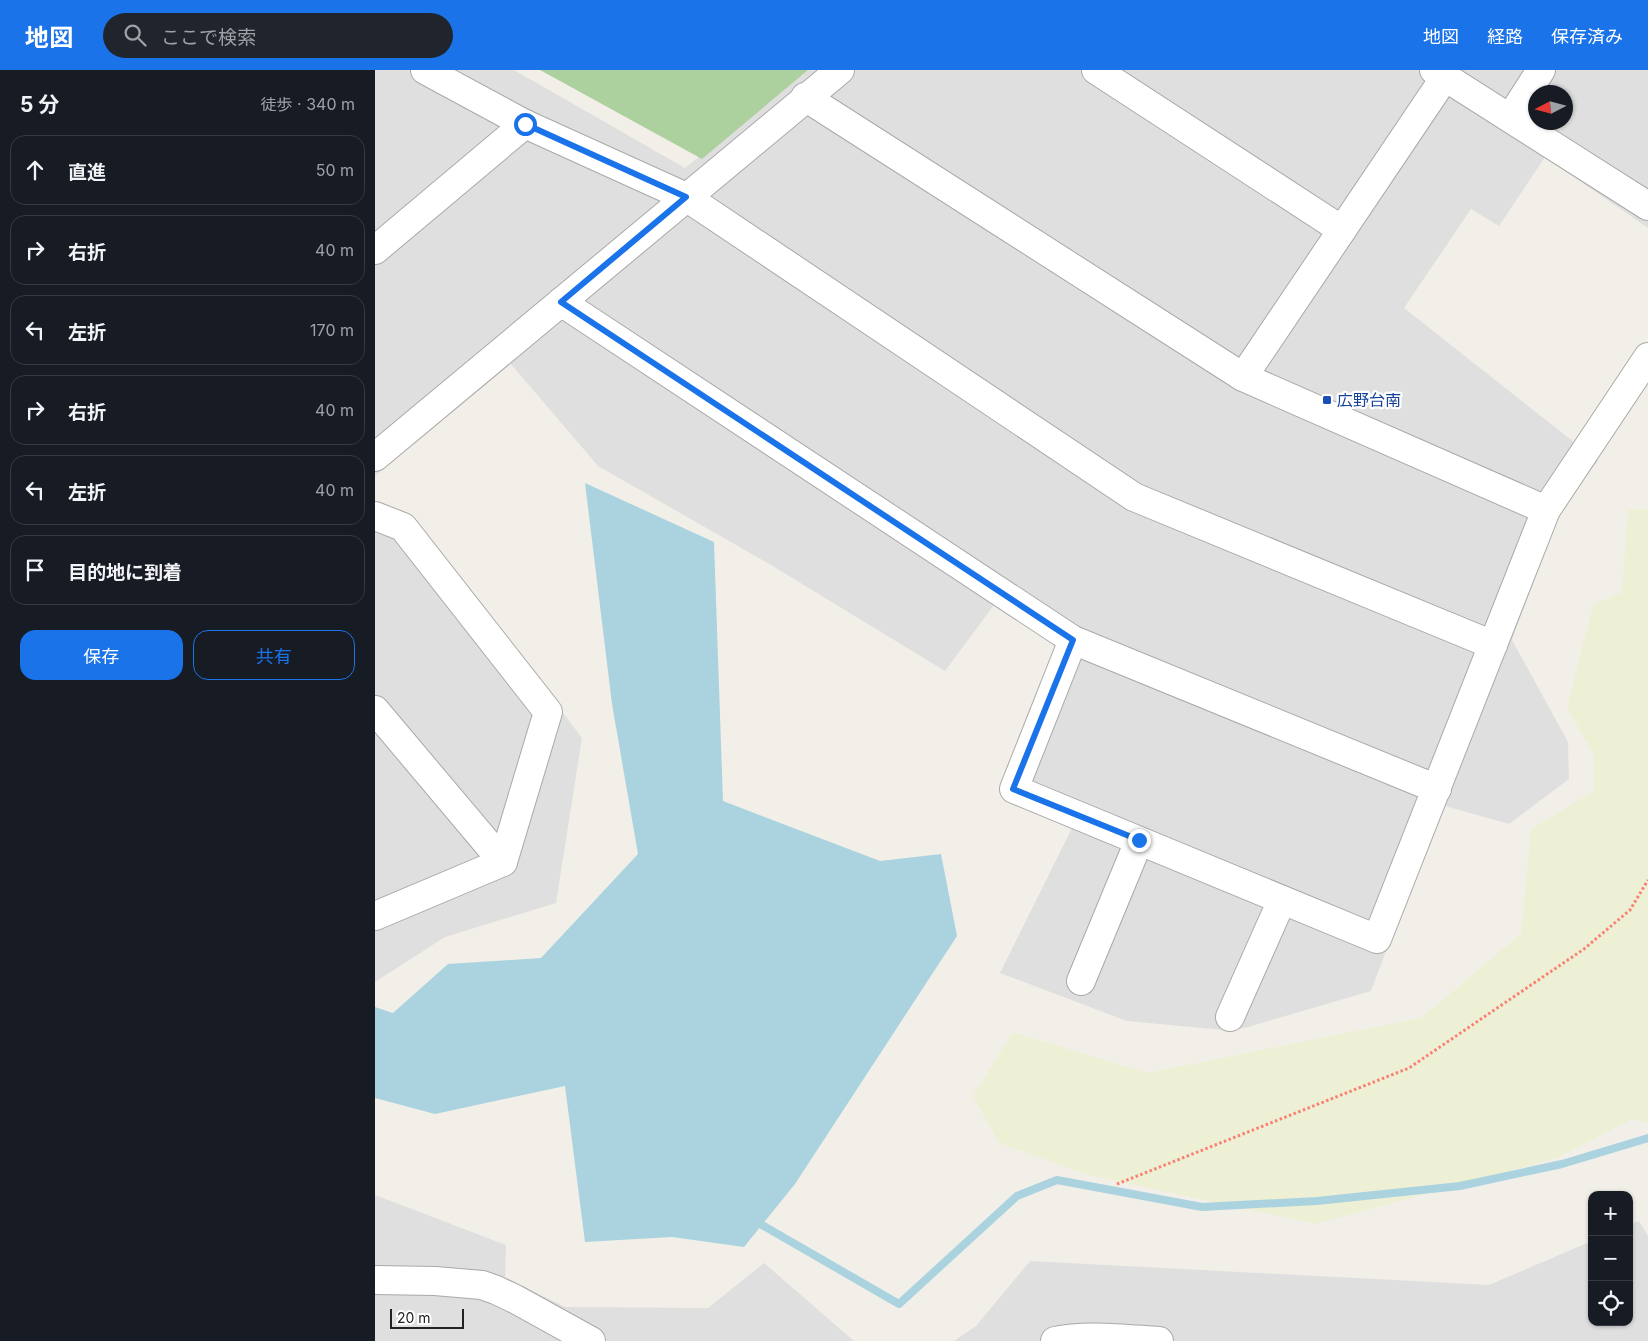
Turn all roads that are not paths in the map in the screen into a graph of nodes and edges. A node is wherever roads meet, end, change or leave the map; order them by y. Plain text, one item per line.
1 (425, 70) edge
2 (839, 70) edge
3 (1096, 70) edge
4 (1541, 70) edge
5 (1440, 73) edge
6 (805, 97) junction
7 (1510, 118) junction
8 (525, 124) junction
9 (686, 197) junction
10 (1648, 206) edge
11 (1342, 230) junction
12 (375, 250) edge
13 (561, 302) junction
14 (1648, 357) edge
15 (1243, 377) junction
16 (1639, 389) edge
17 (375, 457) edge
18 (1546, 510) junction
19 (375, 516) edge
20 (1073, 640) junction
21 (1493, 645) junction
22 (375, 710) edge
23 (1437, 789) junction
24 (1139, 840) junction
25 (503, 862) junction
26 (1282, 900) junction
27 (375, 916) edge
28 (1081, 981) dead end
29 (1230, 1017) dead end
30 (375, 1280) edge
31 (591, 1341) edge
32 (1055, 1341) edge
33 (1159, 1341) edge

1 - 8 street
2 - 6 street
3 - 11 street
4 - 7 street
5 - 7 street
5 - 11 street
6 - 9 street
6 - 15 street
7 - 10 street
8 - 9 street
8 - 12 street
9 - 13 street
9 - 21 street
11 - 15 street
13 - 17 street
13 - 20 street
14 - 16 street
15 - 18 street
16 - 18 street
18 - 21 street
19 - 25 street
20 - 23 street
20 - 24 street
21 - 23 street
22 - 25 street
23 - 26 street
24 - 26 street
24 - 28 street
25 - 27 street
26 - 29 street
30 - 31 street
32 - 33 street

